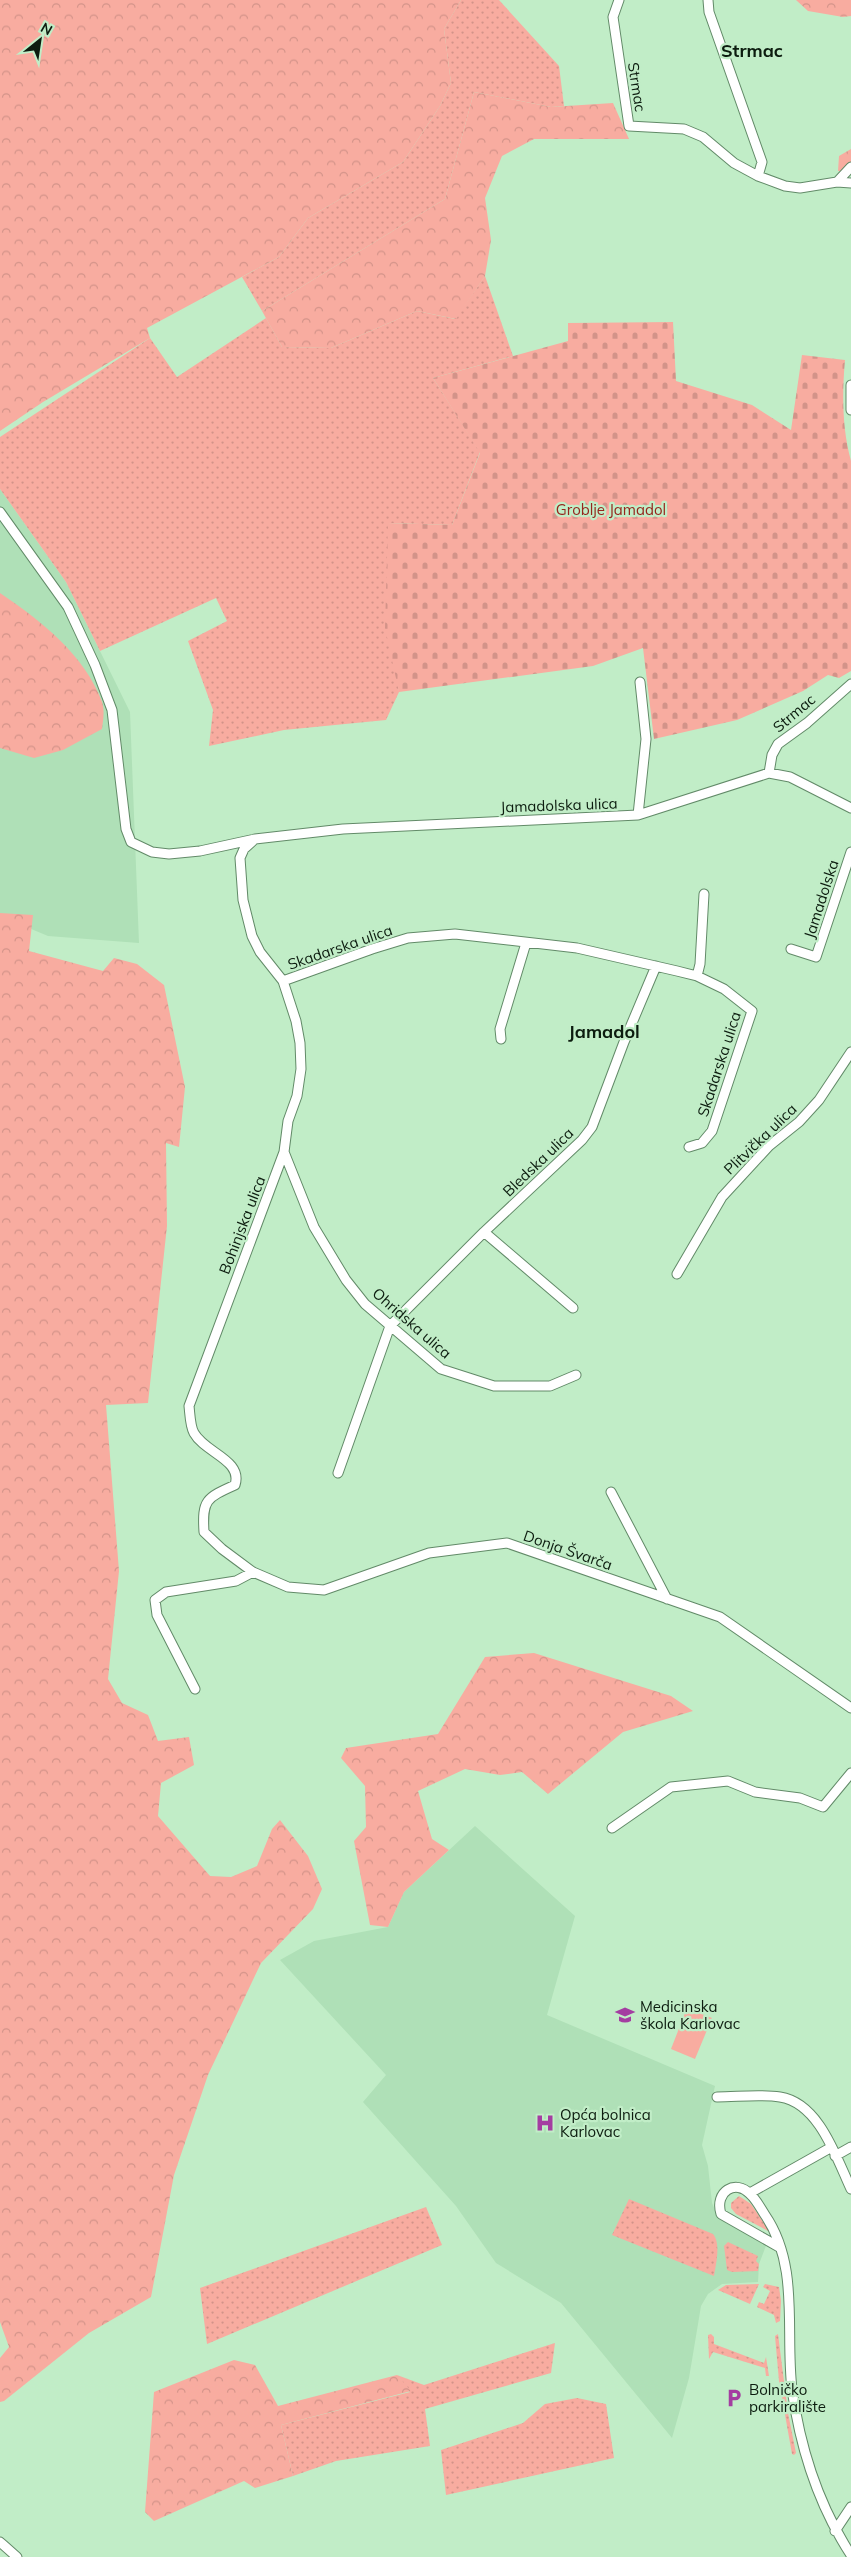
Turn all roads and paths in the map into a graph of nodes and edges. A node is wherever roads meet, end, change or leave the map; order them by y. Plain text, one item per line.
1 (618, 0) edge
2 (708, 0) edge
3 (851, 166) edge
4 (758, 176) junction
5 (837, 182) junction
6 (851, 184) edge
7 (851, 385) edge
8 (851, 410) edge
9 (0, 512) edge
10 (640, 682) dead end
11 (851, 684) edge
12 (769, 773) junction
13 (851, 808) edge
14 (638, 815) junction
15 (255, 839) junction
16 (851, 852) edge
17 (704, 894) dead end
18 (526, 943) junction
19 (791, 949) dead end
20 (656, 966) junction
21 (697, 976) junction
22 (283, 981) junction
23 (501, 1040) dead end
24 (851, 1052) edge
25 (689, 1147) dead end
26 (284, 1152) junction
27 (484, 1232) junction
28 (677, 1274) dead end
29 (573, 1308) dead end
30 (390, 1326) junction
31 (576, 1375) dead end
32 (338, 1474) dead end
33 (611, 1492) dead end
34 (253, 1572) junction
35 (667, 1599) junction
36 (195, 1690) dead end
37 (851, 1708) edge
38 (851, 1773) edge
39 (612, 1828) dead end
40 (717, 2097) dead end
41 (851, 2147) edge
42 (830, 2148) junction
43 (835, 2156) junction
44 (851, 2189) edge
45 (750, 2193) junction
46 (779, 2247) junction
47 (851, 2507) edge
48 (835, 2531) junction
49 (0, 2542) edge
50 (851, 2555) edge
51 (17, 2557) edge

1 - 4 street, Strmac
2 - 4 street
3 - 5 street
4 - 5 street, Strmac
5 - 6 street, Strmac
7 - 8 street
9 - 15 street, Jamadolska ulica
10 - 14 street
11 - 12 street, Strmac
12 - 13 street
12 - 14 street, Jamadolska ulica
14 - 15 street, Jamadolska ulica
15 - 22 street, Bohinjska ulica
16 - 19 street, Jamadolska
17 - 21 street
18 - 20 street, Skadarska ulica
18 - 22 street, Skadarska ulica
18 - 23 street
20 - 21 street, Skadarska ulica
20 - 27 street, Bledska ulica
21 - 25 street, Skadarska ulica
22 - 26 street, Bohinjska ulica
24 - 28 street, Plitvička ulica
26 - 30 street, Ohridska ulica
26 - 34 street, Bohinjska ulica
27 - 29 street
27 - 30 street, Bledska ulica
30 - 31 street, Ohridska ulica
30 - 32 street, Bledska ulica
33 - 35 street
34 - 35 street, Donja Švarča
34 - 36 street
35 - 37 street, Donja Švarča
38 - 39 street
40 - 42 street
41 - 43 street
42 - 43 street
42 - 45 street
43 - 44 street
45 - 46 street
45 - 46 street
46 - 48 street
47 - 48 street
48 - 50 street
49 - 51 street

